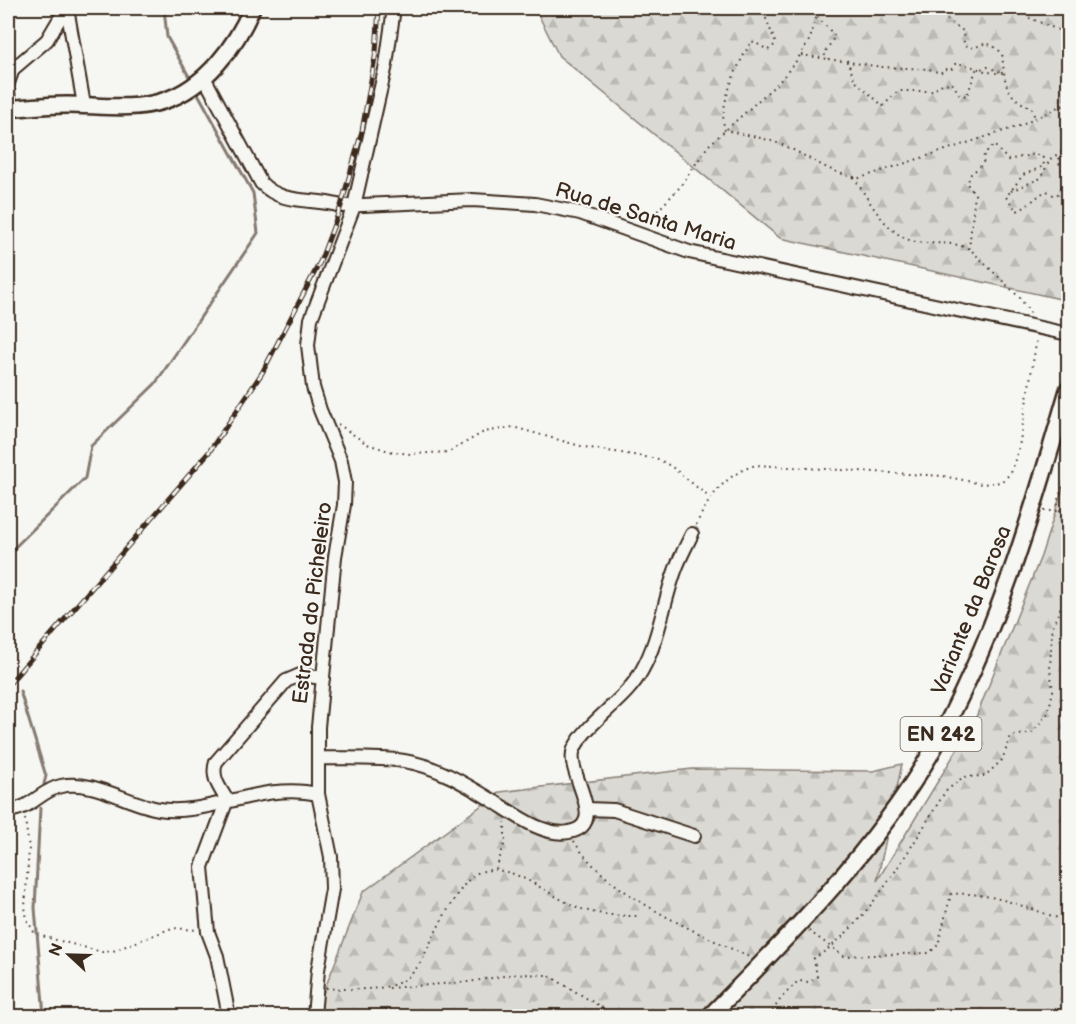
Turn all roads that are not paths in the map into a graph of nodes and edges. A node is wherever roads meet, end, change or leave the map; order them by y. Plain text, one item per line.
1 (66, 8) edge
2 (252, 8) edge
3 (394, 8) edge
4 (8, 78) edge
5 (8, 83) edge
6 (196, 83) junction
7 (8, 92) edge
8 (84, 105) junction
9 (9, 109) edge
10 (354, 206) junction
11 (1068, 334) edge
12 (1068, 390) edge
13 (692, 534) road end
14 (323, 678) junction
15 (318, 758) junction
16 (318, 794) junction
17 (227, 801) junction
18 (587, 809) junction
19 (8, 810) edge
20 (694, 836) dead end
21 (229, 1017) edge
22 (314, 1017) edge
23 (710, 1017) edge

1 - 4 street
1 - 8 street
2 - 6 main road
3 - 10 street, Estrada do Picheleiro
4 - 5 street
6 - 8 main road
6 - 10 street, Rua de Santa Maria
7 - 9 street
8 - 9 main road
10 - 11 street, Rua de Santa Maria
10 - 14 street, Estrada do Picheleiro
12 - 23 main road, Variante da Barosa / EN 242
13 - 18 street
14 - 15 street, Estrada do Picheleiro
14 - 17 street
15 - 16 street, Estrada do Picheleiro
15 - 18 street
16 - 17 street
16 - 22 street, Estrada do Picheleiro
17 - 19 street
17 - 21 street
18 - 20 street

